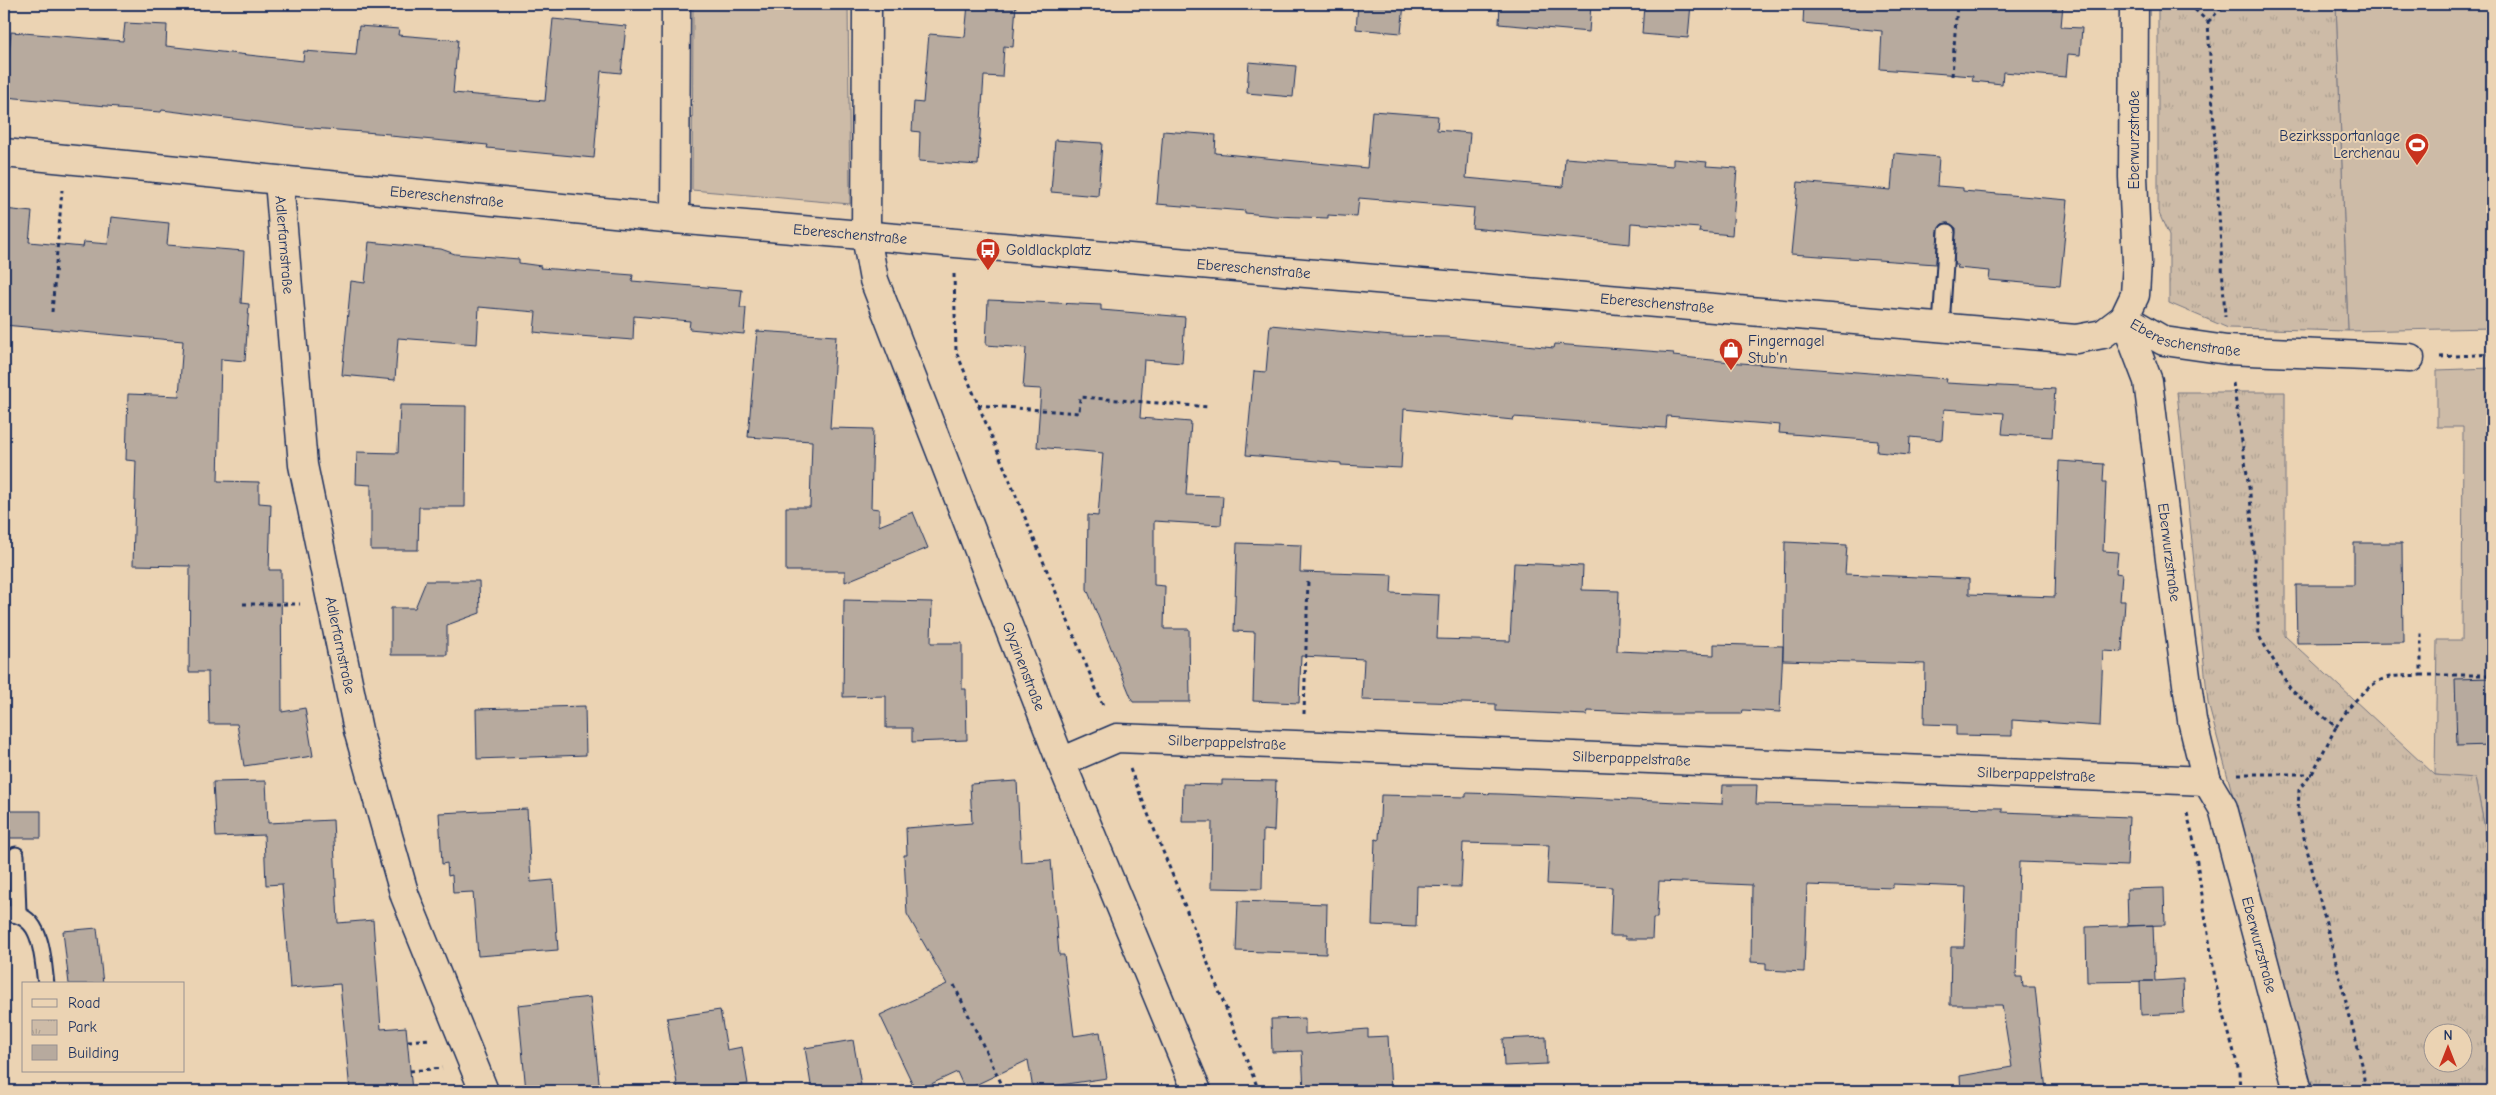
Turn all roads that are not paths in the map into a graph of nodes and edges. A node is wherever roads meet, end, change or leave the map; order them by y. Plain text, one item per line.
1 (676, 4) edge
2 (867, 4) edge
3 (2134, 4) edge
4 (4, 153) edge
5 (279, 181) junction
6 (675, 219) junction
7 (1947, 232) dead end
8 (866, 236) junction
9 (2124, 318) junction
10 (1941, 327) junction
11 (2410, 358) road end
12 (1061, 762) junction
13 (2207, 781) junction
14 (16, 855) dead end
15 (11, 914) edge
16 (46, 982) edge
17 (484, 1091) edge
18 (1197, 1091) edge
19 (2298, 1091) edge

1 - 6 street
2 - 8 street
3 - 9 street, Eberwurzstraße
4 - 5 street, Ebereschenstraße
5 - 6 street, Ebereschenstraße
5 - 17 street, Adlerfarnstraße
6 - 8 street, Ebereschenstraße
7 - 10 lane
8 - 10 street, Ebereschenstraße
8 - 12 street, Glyzinenstraße
9 - 10 street, Ebereschenstraße
9 - 11 street, Ebereschenstraße
9 - 13 street, Eberwurzstraße
12 - 13 street, Silberpappelstraße
12 - 18 street, Glyzinenstraße
13 - 19 street, Eberwurzstraße
14 - 15 lane
15 - 16 lane

